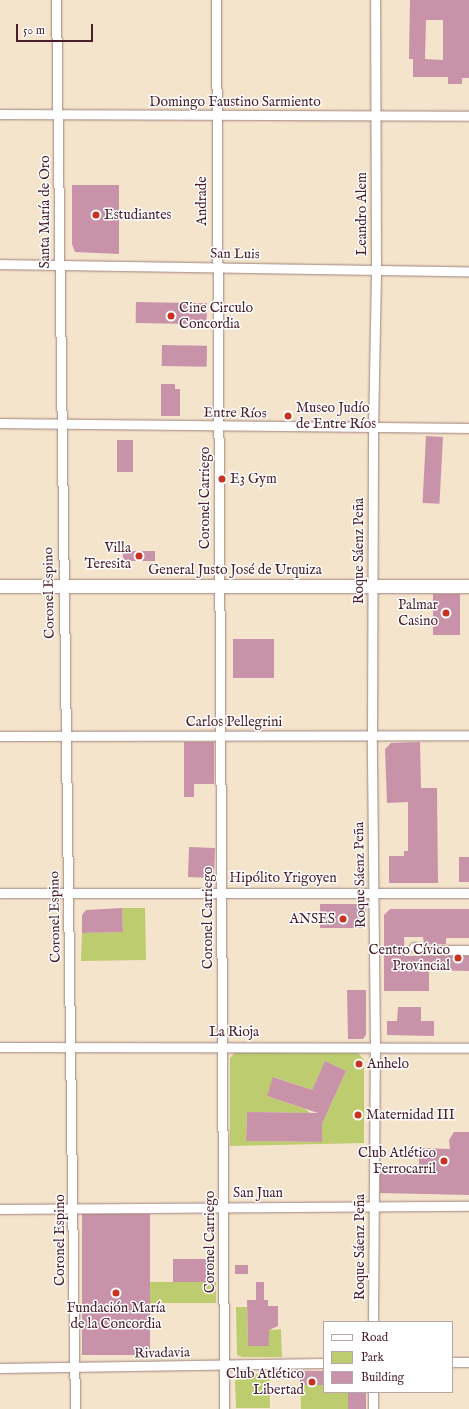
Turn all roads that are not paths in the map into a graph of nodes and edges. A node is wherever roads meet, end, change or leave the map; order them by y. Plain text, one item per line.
1 (56, 0) edge
2 (216, 0) edge
3 (375, 0) edge
4 (0, 114) edge
5 (58, 115) junction
6 (216, 116) junction
7 (376, 116) junction
8 (469, 116) edge
9 (0, 264) edge
10 (60, 264) junction
11 (216, 268) junction
12 (376, 270) junction
13 (469, 271) edge
14 (0, 423) edge
15 (60, 424) junction
16 (218, 427) junction
17 (469, 428) edge
18 (373, 429) junction
19 (0, 586) edge
20 (63, 586) junction
21 (220, 586) junction
22 (373, 586) junction
23 (469, 586) edge
24 (372, 735) junction
25 (469, 735) edge
26 (0, 736) edge
27 (66, 736) junction
28 (221, 736) junction
29 (222, 892) junction
30 (0, 893) edge
31 (374, 893) junction
32 (469, 893) edge
33 (68, 894) junction
34 (414, 947) dead end
35 (469, 950) edge
36 (223, 1046) junction
37 (375, 1046) junction
38 (0, 1047) edge
39 (71, 1048) junction
40 (469, 1048) edge
41 (469, 1206) edge
42 (374, 1207) junction
43 (74, 1208) junction
44 (224, 1208) junction
45 (0, 1209) edge
46 (373, 1321) edge
47 (453, 1362) edge
48 (469, 1362) edge
49 (323, 1363) edge
50 (224, 1366) junction
51 (0, 1368) edge
52 (75, 1368) junction
53 (373, 1393) edge
54 (75, 1409) edge
55 (224, 1409) edge
56 (373, 1409) edge

1 - 5 street, Santa María de Oro
2 - 6 street, Andrade
3 - 7 street, Leandro Alem
4 - 5 street, Domingo Faustino Sarmiento
5 - 6 street, Domingo Faustino Sarmiento
5 - 10 street, Santa María de Oro
6 - 7 street, Domingo Faustino Sarmiento
6 - 11 street, Andrade
7 - 8 street, Domingo Faustino Sarmiento
7 - 12 street, Leandro Alem
9 - 10 street, San Luis
10 - 11 street, San Luis
10 - 15 street, Santa María de Oro
11 - 12 street, San Luis
11 - 16 street, Andrade
12 - 13 street, San Luis
12 - 18 street, Leandro Alem
14 - 15 street, Entre Ríos
15 - 16 street, Entre Ríos
15 - 20 street, Coronel Espino
16 - 18 street, Entre Ríos
16 - 21 street, Coronel Carriego
17 - 18 street, Entre Ríos
18 - 22 street, Roque Sáenz Peña
19 - 20 street, General Justo José de Urquiza
20 - 21 street, General Justo José de Urquiza
20 - 27 street, Coronel Espino
21 - 22 street, General Justo José de Urquiza
21 - 28 street, Coronel Carriego
22 - 23 street, General Justo José de Urquiza
22 - 24 street, Roque Sáenz Peña
24 - 25 street, Carlos Pellegrini
24 - 28 street, Carlos Pellegrini
24 - 31 street, Roque Sáenz Peña
26 - 27 street, Carlos Pellegrini
27 - 28 street, Carlos Pellegrini
27 - 33 street, Coronel Espino
28 - 29 street, Coronel Carriego
29 - 31 street, Hipólito Yrigoyen
29 - 33 street, Hipólito Yrigoyen
29 - 36 street, Coronel Carriego
30 - 33 street, Hipólito Yrigoyen
31 - 32 street, Hipólito Yrigoyen
31 - 37 street, Roque Sáenz Peña
33 - 39 street, Coronel Espino
34 - 35 street
36 - 37 street, La Rioja
36 - 39 street, La Rioja
36 - 44 street, Coronel Carriego
37 - 40 street, La Rioja
37 - 42 street, Roque Sáenz Peña
38 - 39 street, La Rioja
39 - 43 street, Coronel Espino
41 - 42 street, San Juan
42 - 44 street, San Juan
42 - 46 street, Roque Sáenz Peña
43 - 44 street, San Juan
43 - 45 street, San Juan
43 - 52 street, Coronel Espino
44 - 50 street, Coronel Carriego
47 - 48 street
49 - 50 street, Rivadavia
50 - 52 street, Rivadavia
50 - 55 street, Coronel Carriego
51 - 52 street, Rivadavia
52 - 54 street, Coronel Espino
53 - 56 street

